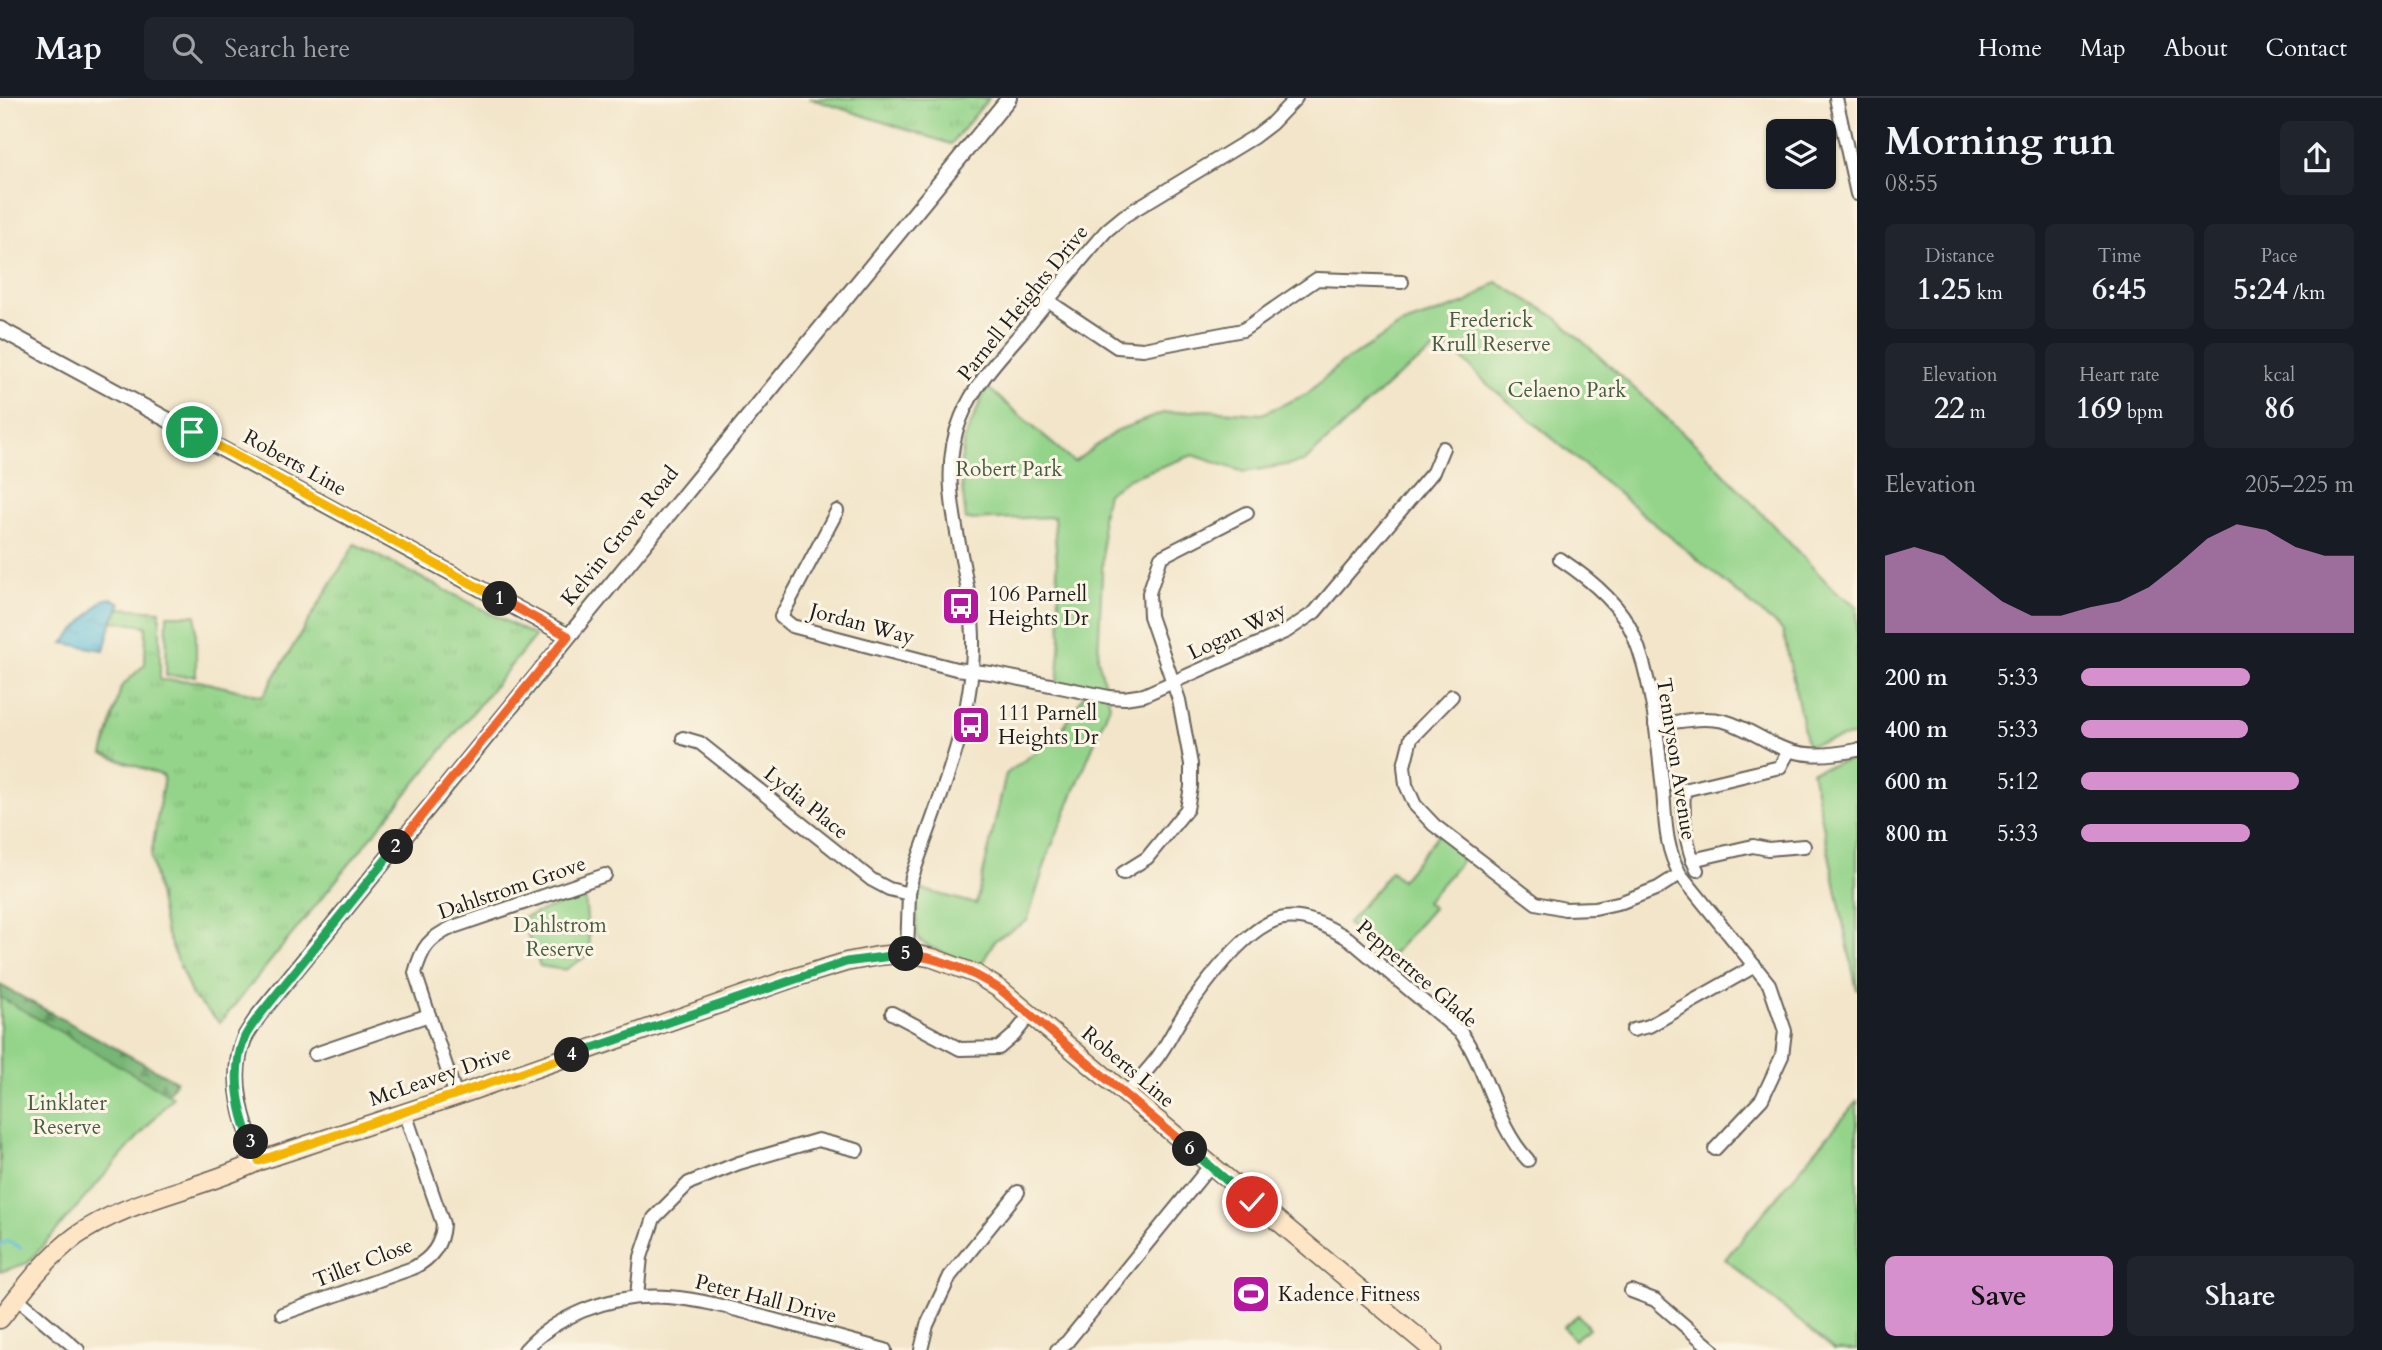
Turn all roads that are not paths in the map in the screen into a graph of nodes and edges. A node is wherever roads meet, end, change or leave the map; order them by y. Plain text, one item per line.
1 (1009, 98) edge
2 (1296, 98) edge
3 (1836, 98) edge
4 (1857, 194) edge
5 (1402, 282) dead end
6 (1048, 301) junction
7 (0, 329) edge
8 (1443, 448) dead end
9 (837, 511) dead end
10 (1247, 513) dead end
11 (1560, 559) dead end
12 (568, 636) junction
13 (972, 671) junction
14 (1174, 682) junction
15 (1452, 696) dead end
16 (1655, 725) junction
17 (683, 738) dead end
18 (1857, 750) edge
19 (1789, 751) junction
20 (1804, 846) dead end
21 (1123, 873) dead end
22 (1680, 874) junction
23 (606, 875) dead end
24 (909, 894) junction
25 (908, 953) junction
26 (1755, 966) junction
27 (892, 1013) dead end
28 (429, 1015) junction
29 (1030, 1015) junction
30 (1633, 1030) dead end
31 (315, 1054) dead end
32 (1126, 1094) junction
33 (456, 1096) junction
34 (405, 1113) junction
35 (1715, 1149) dead end
36 (858, 1150) dead end
37 (1528, 1160) dead end
38 (259, 1161) junction
39 (1210, 1166) junction
40 (1018, 1192) dead end
41 (1631, 1291) dead end
42 (637, 1296) junction
43 (17, 1298) junction
44 (282, 1314) dead end
45 (0, 1319) edge
46 (1066, 1347) edge
47 (78, 1350) edge
48 (525, 1350) edge
49 (886, 1350) edge
50 (921, 1350) edge
51 (1433, 1350) edge
52 (1713, 1350) edge

1 - 12 street, Kelvin Grove Road
2 - 6 street, Parnell Heights Drive
3 - 4 street
5 - 6 street
6 - 13 street, Parnell Heights Drive
7 - 12 street, Roberts Line
8 - 14 street, Logan Way
9 - 13 street, Jordan Way
10 - 14 street
11 - 16 street, Tennyson Avenue
12 - 38 street, Kelvin Grove Road
13 - 14 street, Logan Way
13 - 24 street, Parnell Heights Drive
14 - 21 street
15 - 22 street
16 - 19 street
16 - 22 street, Tennyson Avenue
17 - 24 street, Lydia Place
18 - 19 street
19 - 20 street
22 - 26 street, Tennyson Avenue
23 - 28 street, Dahlstrom Grove
24 - 25 street, Parnell Heights Drive
25 - 29 main road, Roberts Line
25 - 33 main road, McLeavey Drive
26 - 30 street
26 - 35 street, Tennyson Avenue
27 - 29 street
28 - 31 street
28 - 33 street, Dahlstrom Grove
29 - 32 main road, Roberts Line
32 - 37 street, Peppertree Glade
32 - 39 main road, Roberts Line
33 - 34 main road, McLeavey Drive
34 - 38 main road, McLeavey Drive
34 - 44 street, Tiller Close
36 - 42 street
38 - 43 main road, McLeavey Drive
39 - 46 street
39 - 51 main road, Roberts Line
40 - 50 street
41 - 52 street
42 - 48 street, Peter Hall Drive
42 - 49 street, Peter Hall Drive
43 - 45 main road
43 - 47 street

